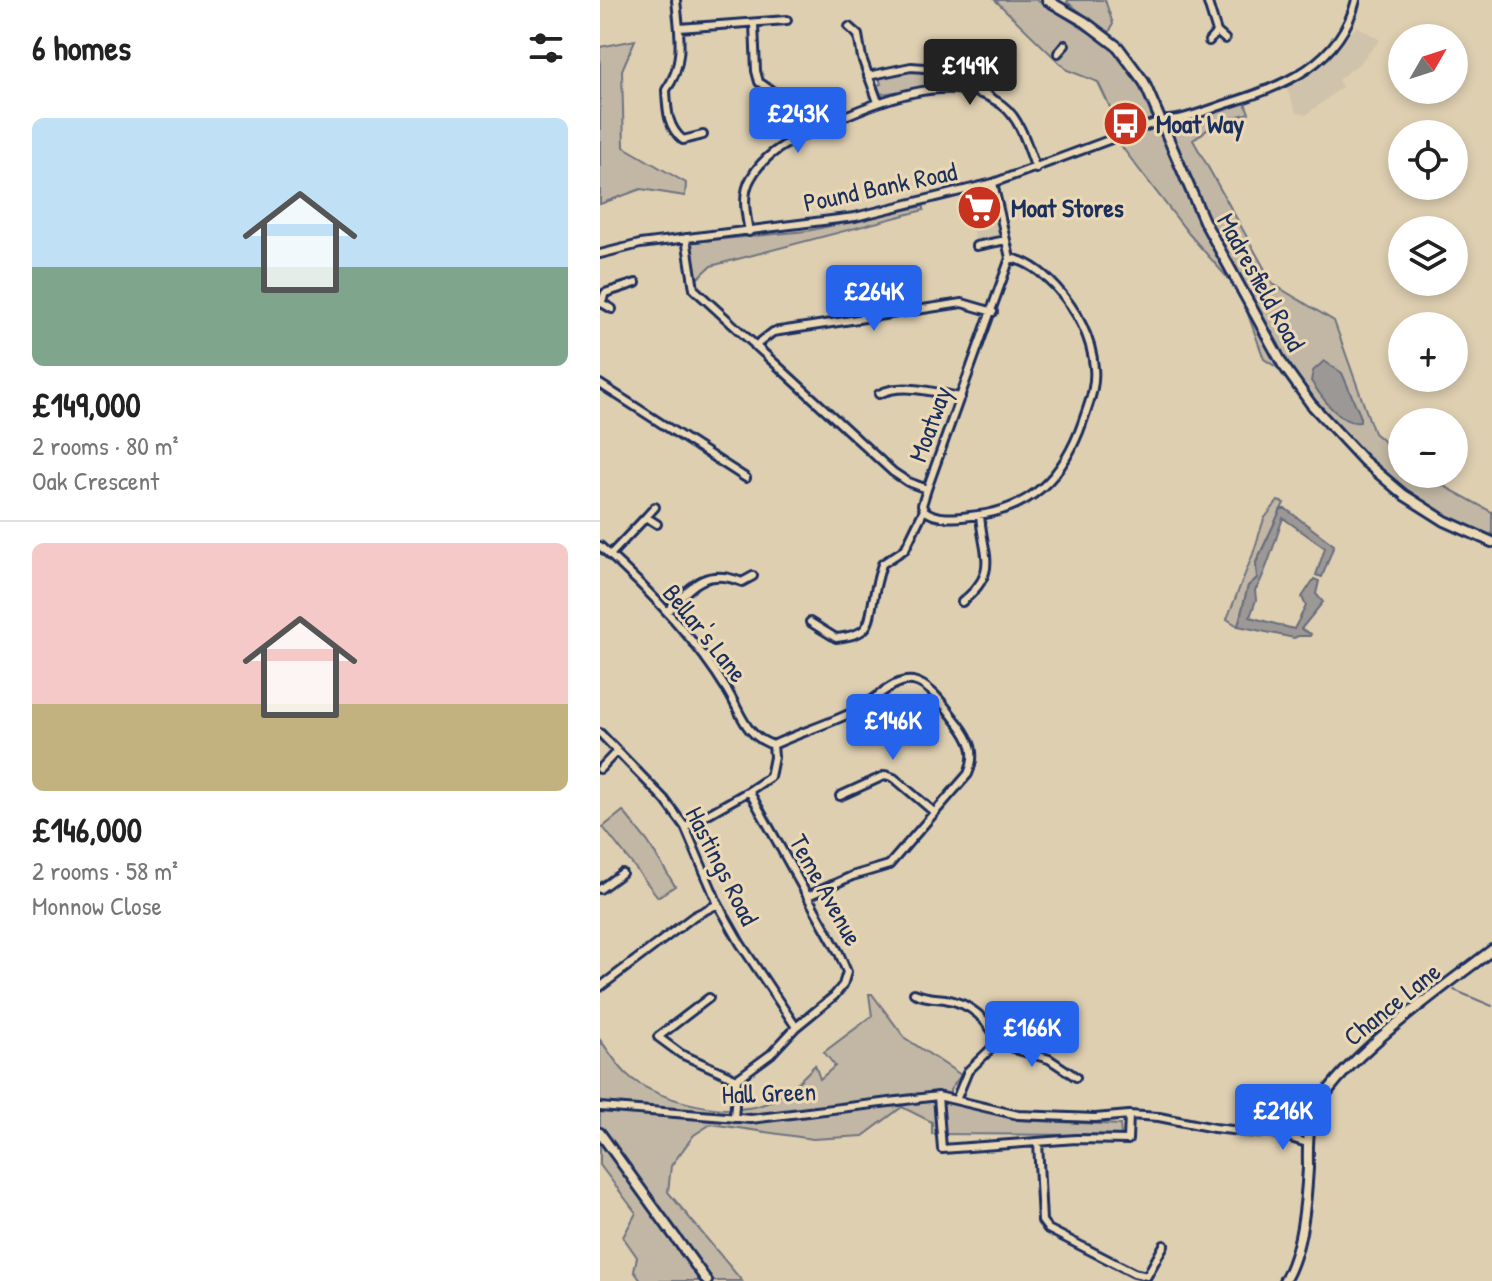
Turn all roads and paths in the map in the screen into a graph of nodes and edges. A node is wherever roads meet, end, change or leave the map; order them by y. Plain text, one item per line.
1 (676, 0) edge
2 (1207, 0) edge
3 (1356, 0) edge
4 (1054, 2) edge
5 (787, 20) dead end
6 (754, 24) junction
7 (849, 27) dead end
8 (679, 28) junction
9 (867, 30) dead end
10 (1217, 32) junction
11 (858, 35) junction
12 (1225, 39) dead end
13 (1209, 41) dead end
14 (1065, 45) dead end
15 (1058, 53) dead end
16 (938, 69) dead end
17 (948, 71) dead end
18 (868, 76) junction
19 (990, 97) junction
20 (782, 98) dead end
21 (878, 102) junction
22 (1160, 121) junction
23 (703, 135) dead end
24 (1036, 169) junction
25 (993, 183) junction
26 (749, 232) junction
27 (686, 238) junction
28 (1006, 240) junction
29 (976, 246) dead end
30 (600, 254) edge
31 (1010, 258) junction
32 (636, 283) dead end
33 (601, 302) edge
34 (612, 309) dead end
35 (993, 312) junction
36 (755, 346) junction
37 (600, 384) edge
38 (879, 394) dead end
39 (961, 397) junction
40 (746, 478) dead end
41 (927, 489) junction
42 (655, 507) dead end
43 (924, 510) junction
44 (980, 515) junction
45 (646, 517) junction
46 (657, 524) dead end
47 (1492, 542) edge
48 (600, 546) edge
49 (610, 555) junction
50 (753, 576) dead end
51 (742, 582) junction
52 (743, 592) dead end
53 (962, 602) dead end
54 (667, 612) junction
55 (810, 622) dead end
56 (600, 733) edge
57 (773, 745) junction
58 (617, 751) junction
59 (600, 769) edge
60 (749, 791) junction
61 (840, 796) dead end
62 (934, 812) junction
63 (685, 827) junction
64 (622, 873) dead end
65 (600, 889) edge
66 (808, 896) junction
67 (718, 904) junction
68 (1492, 950) edge
69 (600, 987) edge
70 (914, 993) dead end
71 (709, 998) dead end
72 (925, 998) junction
73 (924, 1008) dead end
74 (796, 1027) junction
75 (999, 1041) junction
76 (1076, 1077) dead end
77 (737, 1079) junction
78 (938, 1096) junction
79 (956, 1100) junction
80 (600, 1107) edge
81 (1129, 1115) junction
82 (1311, 1117) junction
83 (734, 1118) junction
84 (1268, 1131) junction
85 (600, 1133) edge
86 (1038, 1142) junction
87 (1307, 1143) junction
88 (1164, 1245) dead end
89 (707, 1281) edge
90 (1284, 1281) edge

1 - 8 street
2 - 10 street
3 - 22 street, Pound Bank Road
4 - 22 street, Madresfield Road
5 - 6 street
6 - 8 street
6 - 20 street
7 - 11 street
8 - 23 street
9 - 11 street
10 - 12 street
10 - 13 street
11 - 18 street
14 - 15 street
16 - 18 street
17 - 19 street
18 - 21 street
19 - 21 street
19 - 24 street
21 - 26 street
22 - 24 street, Pound Bank Road
22 - 47 street, Madresfield Road
24 - 25 street, Pound Bank Road
25 - 26 street, Pound Bank Road
25 - 28 street
26 - 27 street, Pound Bank Road
27 - 30 street, Pound Bank Road
27 - 36 street
28 - 29 street
28 - 31 street
31 - 35 street, Moatway
31 - 44 street
32 - 33 street
33 - 34 street
35 - 36 street
35 - 39 street, Moatway
36 - 41 street
37 - 40 street
38 - 39 street
39 - 41 street, Moatway
41 - 43 street, Moatway
42 - 45 street
43 - 44 street
43 - 55 street, Moatway
44 - 53 street
45 - 46 street
45 - 49 street
48 - 49 street, Bellar's Lane
49 - 54 street, Bellar's Lane
50 - 51 street
51 - 52 street
51 - 54 street
54 - 57 street, Bellar's Lane
56 - 58 street, Hastings Road
57 - 60 street
57 - 62 street
58 - 59 street
58 - 63 street, Hastings Road
60 - 63 street
60 - 66 street, Teme Avenue
61 - 62 street
62 - 66 street
63 - 67 street, Hastings Road
64 - 65 street
66 - 74 street, Teme Avenue
67 - 69 street
67 - 74 street, Hastings Road
68 - 82 street, Chance Lane
70 - 72 street
71 - 77 street
72 - 73 street
72 - 75 street
74 - 77 street, Teme Avenue
75 - 76 street
75 - 79 street
77 - 83 street
78 - 79 street, Hall Green
78 - 83 street, Hall Green
78 - 86 street
79 - 81 street, Hall Green
80 - 83 street, Hall Green
81 - 84 street, Hall Green
81 - 86 street
82 - 84 street, Hall Green
82 - 87 street, Chance Lane
84 - 87 street, Hall Green
85 - 89 street
86 - 88 street
87 - 90 street, Chance Lane

